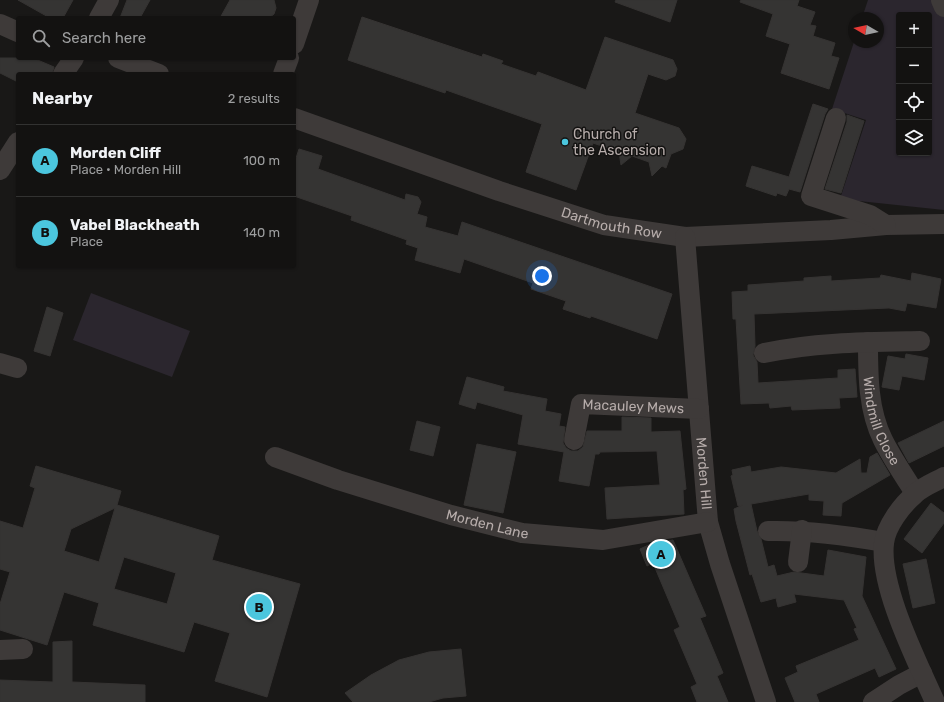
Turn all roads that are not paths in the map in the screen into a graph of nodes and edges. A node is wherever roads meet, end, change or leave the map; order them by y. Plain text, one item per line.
1 (109, 0) edge
2 (310, 0) edge
3 (940, 0) edge
4 (944, 8) edge
5 (100, 16) edge
6 (0, 24) edge
7 (16, 31) edge
8 (296, 38) edge
9 (73, 60) edge
10 (123, 60) edge
11 (288, 60) edge
12 (64, 72) edge
13 (155, 72) edge
14 (284, 72) edge
15 (836, 118) dead end
16 (296, 119) edge
17 (16, 145) edge
18 (0, 170) edge
19 (944, 224) edge
20 (886, 225) junction
21 (685, 237) junction
22 (920, 341) dead end
23 (868, 342) junction
24 (764, 353) dead end
25 (699, 409) junction
26 (574, 440) dead end
27 (275, 457) dead end
28 (944, 478) edge
29 (916, 493) junction
30 (708, 522) junction
31 (802, 530) junction
32 (768, 531) dead end
33 (884, 542) junction
34 (798, 562) dead end
35 (23, 649) dead end
36 (0, 650) edge
37 (922, 673) junction
38 (766, 702) edge
39 (873, 702) edge
40 (935, 702) edge

1 - 5 street
2 - 8 street
3 - 4 street
6 - 7 street
9 - 12 street
10 - 13 street
11 - 14 street
15 - 20 street
16 - 21 street, Dartmouth Row
17 - 18 street
19 - 20 street, Dartmouth Row
20 - 21 street, Dartmouth Row
21 - 25 street, Morden Hill
22 - 23 street
23 - 24 street
23 - 29 street, Windmill Close
25 - 26 street, Macauley Mews
25 - 30 street, Morden Hill
27 - 30 street, Morden Lane
28 - 29 street
29 - 33 street
30 - 38 street, Morden Hill
31 - 32 street
31 - 33 street
31 - 34 street
33 - 37 street
35 - 36 street
37 - 39 street
37 - 40 street

